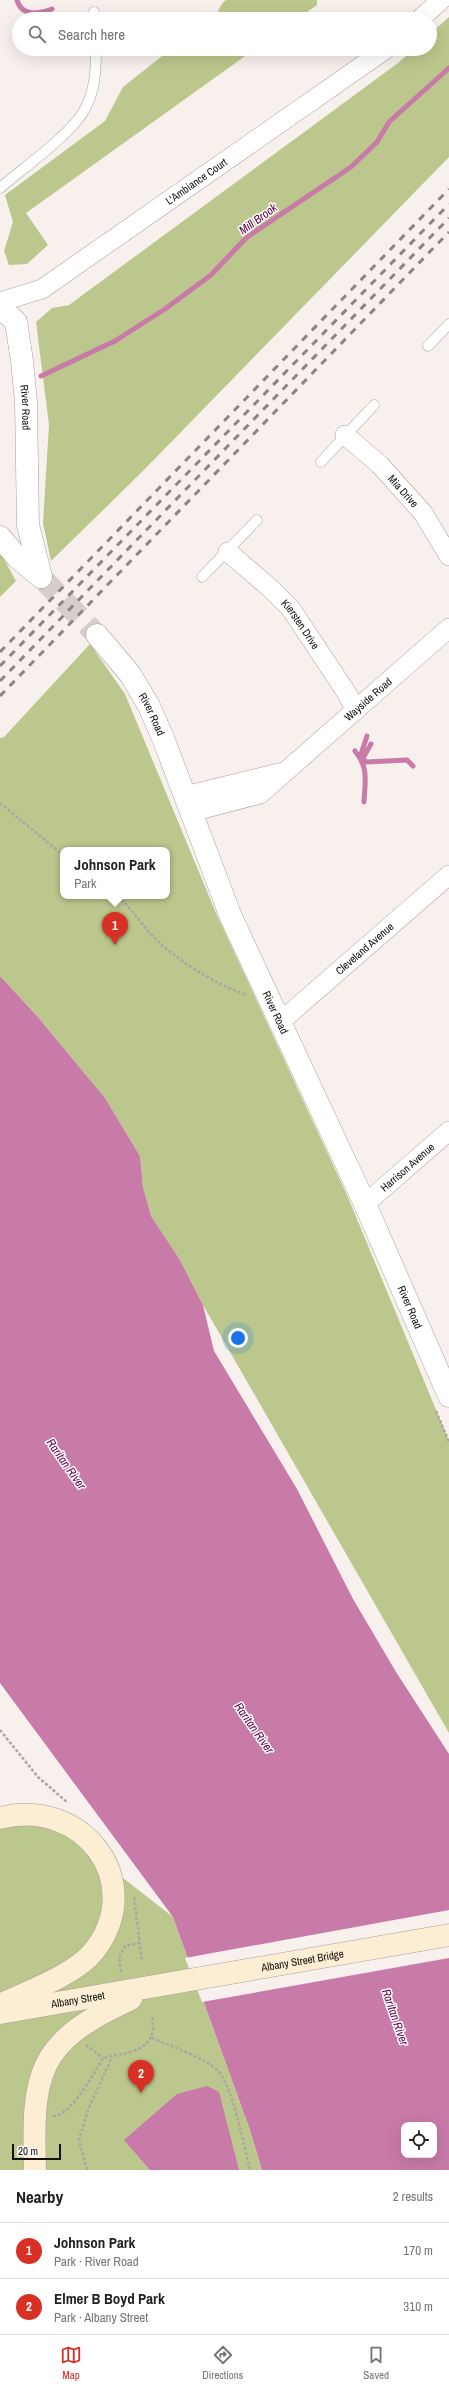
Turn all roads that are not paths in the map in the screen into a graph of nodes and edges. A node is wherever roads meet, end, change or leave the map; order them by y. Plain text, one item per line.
1 (441, 0) edge
2 (428, 12) edge
3 (96, 56) edge
4 (376, 56) edge
5 (0, 188) edge
6 (0, 302) edge
7 (0, 307) edge
8 (449, 324) edge
9 (428, 346) dead end
10 (374, 405) dead end
11 (345, 435) junction
12 (321, 462) dead end
13 (257, 520) dead end
14 (0, 537) edge
15 (228, 552) junction
16 (449, 556) edge
17 (202, 577) dead end
18 (449, 628) edge
19 (97, 635) tunnel mouth
20 (355, 711) junction
21 (188, 804) junction
22 (449, 875) edge
23 (280, 1022) junction
24 (449, 1131) edge
25 (365, 1204) junction
26 (449, 1396) edge
27 (0, 1818) edge
28 (449, 1935) edge
29 (156, 1987) junction
30 (0, 2005) edge
31 (0, 2013) edge
32 (35, 2170) edge

1 - 2 street
3 - 5 lane
4 - 6 street, L'Ambiance Court
7 - 14 street, River Road
8 - 9 lane
10 - 11 lane
11 - 12 lane
11 - 16 street, Mia Drive
13 - 15 lane
15 - 17 lane
15 - 20 street, Kiersten Drive
18 - 20 street, Wayside Road
19 - 21 street, River Road
20 - 21 street, Wayside Road
21 - 23 street, River Road
22 - 23 street, Cleveland Avenue
23 - 25 street, River Road
24 - 25 street, Harrison Avenue
25 - 26 street, River Road
27 - 30 main road
28 - 29 main road, Albany Street Bridge
29 - 31 main road, Albany Street
29 - 32 main road

